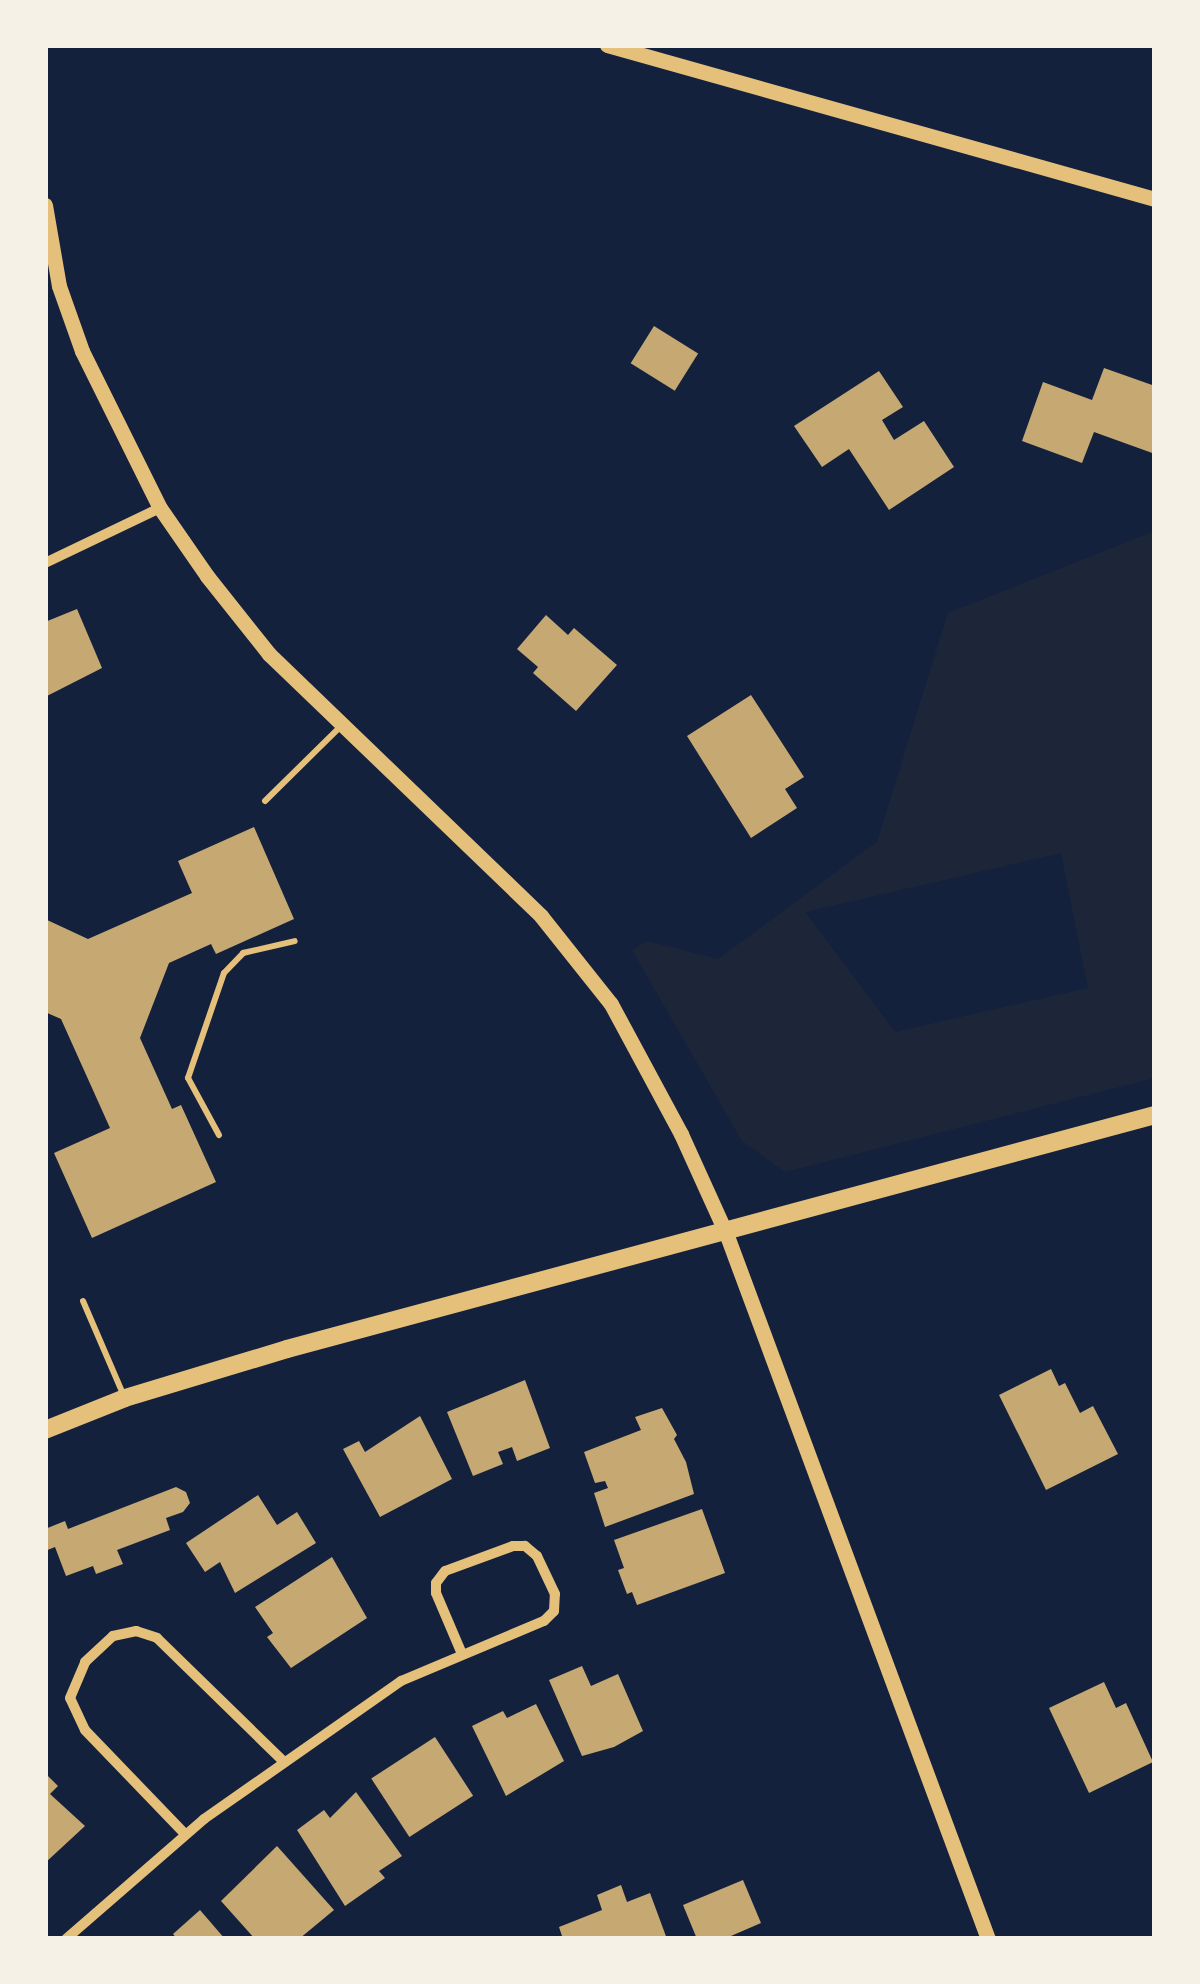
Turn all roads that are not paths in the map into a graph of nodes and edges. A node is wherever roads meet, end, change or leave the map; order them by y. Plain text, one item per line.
1 (610, 45) edge
2 (1155, 199) edge
3 (45, 205) edge
4 (160, 508) junction
5 (45, 563) edge
6 (341, 726) junction
7 (266, 802) dead end
8 (295, 941) dead end
9 (1155, 1115) edge
10 (220, 1135) dead end
11 (726, 1233) junction
12 (83, 1301) dead end
13 (125, 1398) junction
14 (45, 1430) edge
15 (462, 1654) junction
16 (283, 1761) junction
17 (185, 1834) junction
18 (66, 1939) edge
19 (988, 1939) edge

1 - 2 street
3 - 4 street
4 - 5 street
4 - 6 street
6 - 7 lane
6 - 11 street
8 - 10 lane
9 - 11 main road
11 - 13 main road
11 - 19 street
12 - 13 lane
13 - 14 main road
15 - 15 street
15 - 16 street
16 - 17 street
16 - 17 street
17 - 18 street

